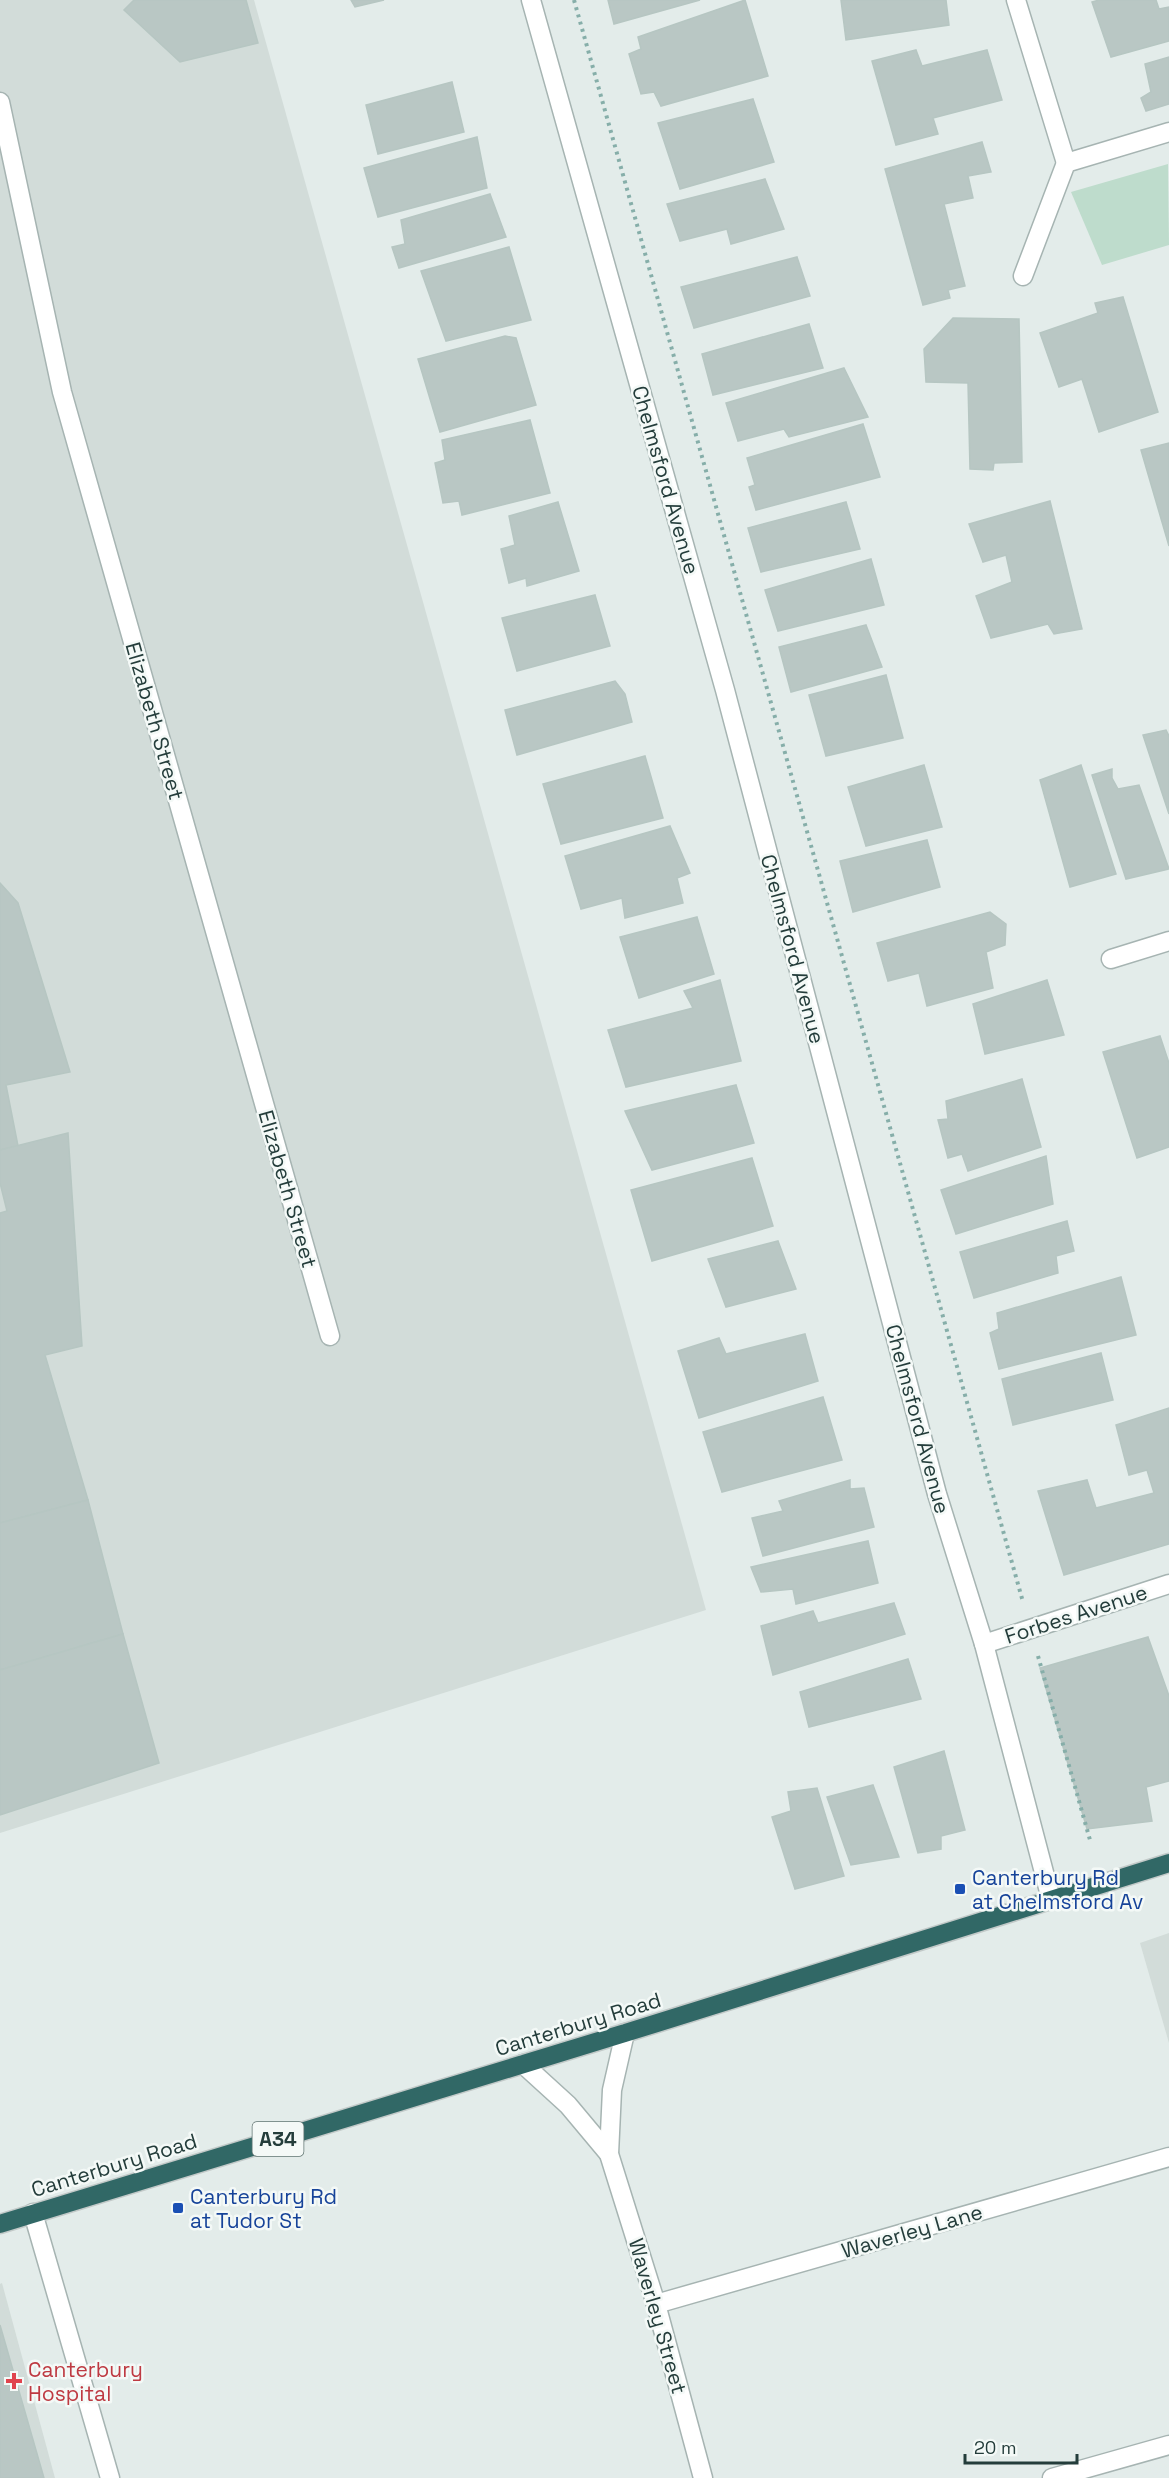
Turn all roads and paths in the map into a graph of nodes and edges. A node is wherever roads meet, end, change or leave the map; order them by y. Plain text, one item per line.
1 (531, 0) edge
2 (574, 0) edge
3 (1017, 0) edge
4 (0, 102) edge
5 (1169, 132) edge
6 (1066, 163) junction
7 (1023, 276) dead end
8 (1169, 941) edge
9 (1111, 959) dead end
10 (330, 1336) dead end
11 (1169, 1584) edge
12 (1030, 1627) junction
13 (984, 1644) junction
14 (1090, 1840) dead end
15 (1169, 1863) edge
16 (1051, 1899) junction
17 (625, 2033) junction
18 (523, 2064) junction
19 (609, 2154) junction
20 (1169, 2157) edge
21 (33, 2213) junction
22 (0, 2224) edge
23 (656, 2304) junction
24 (1169, 2445) edge
25 (110, 2478) edge
26 (703, 2478) edge
27 (1052, 2478) edge

1 - 13 street, Chelmsford Avenue
2 - 12 path
3 - 6 street
4 - 10 street, Elizabeth Street
5 - 6 street
6 - 7 street
8 - 9 street
11 - 12 street, Forbes Avenue
12 - 13 street, Forbes Avenue
12 - 14 path
13 - 16 street, Chelmsford Avenue
15 - 16 highway, Canterbury Road / A34
16 - 17 highway, Canterbury Road / A34
17 - 18 highway, Canterbury Road / A34
17 - 19 street, Waverley Street
18 - 19 street, Waverley Street
18 - 21 highway, Canterbury Road / A34
19 - 23 street, Waverley Street
20 - 23 street, Waverley Lane
21 - 22 highway, Canterbury Road / A34
21 - 25 street
23 - 26 street, Waverley Street
24 - 27 street

